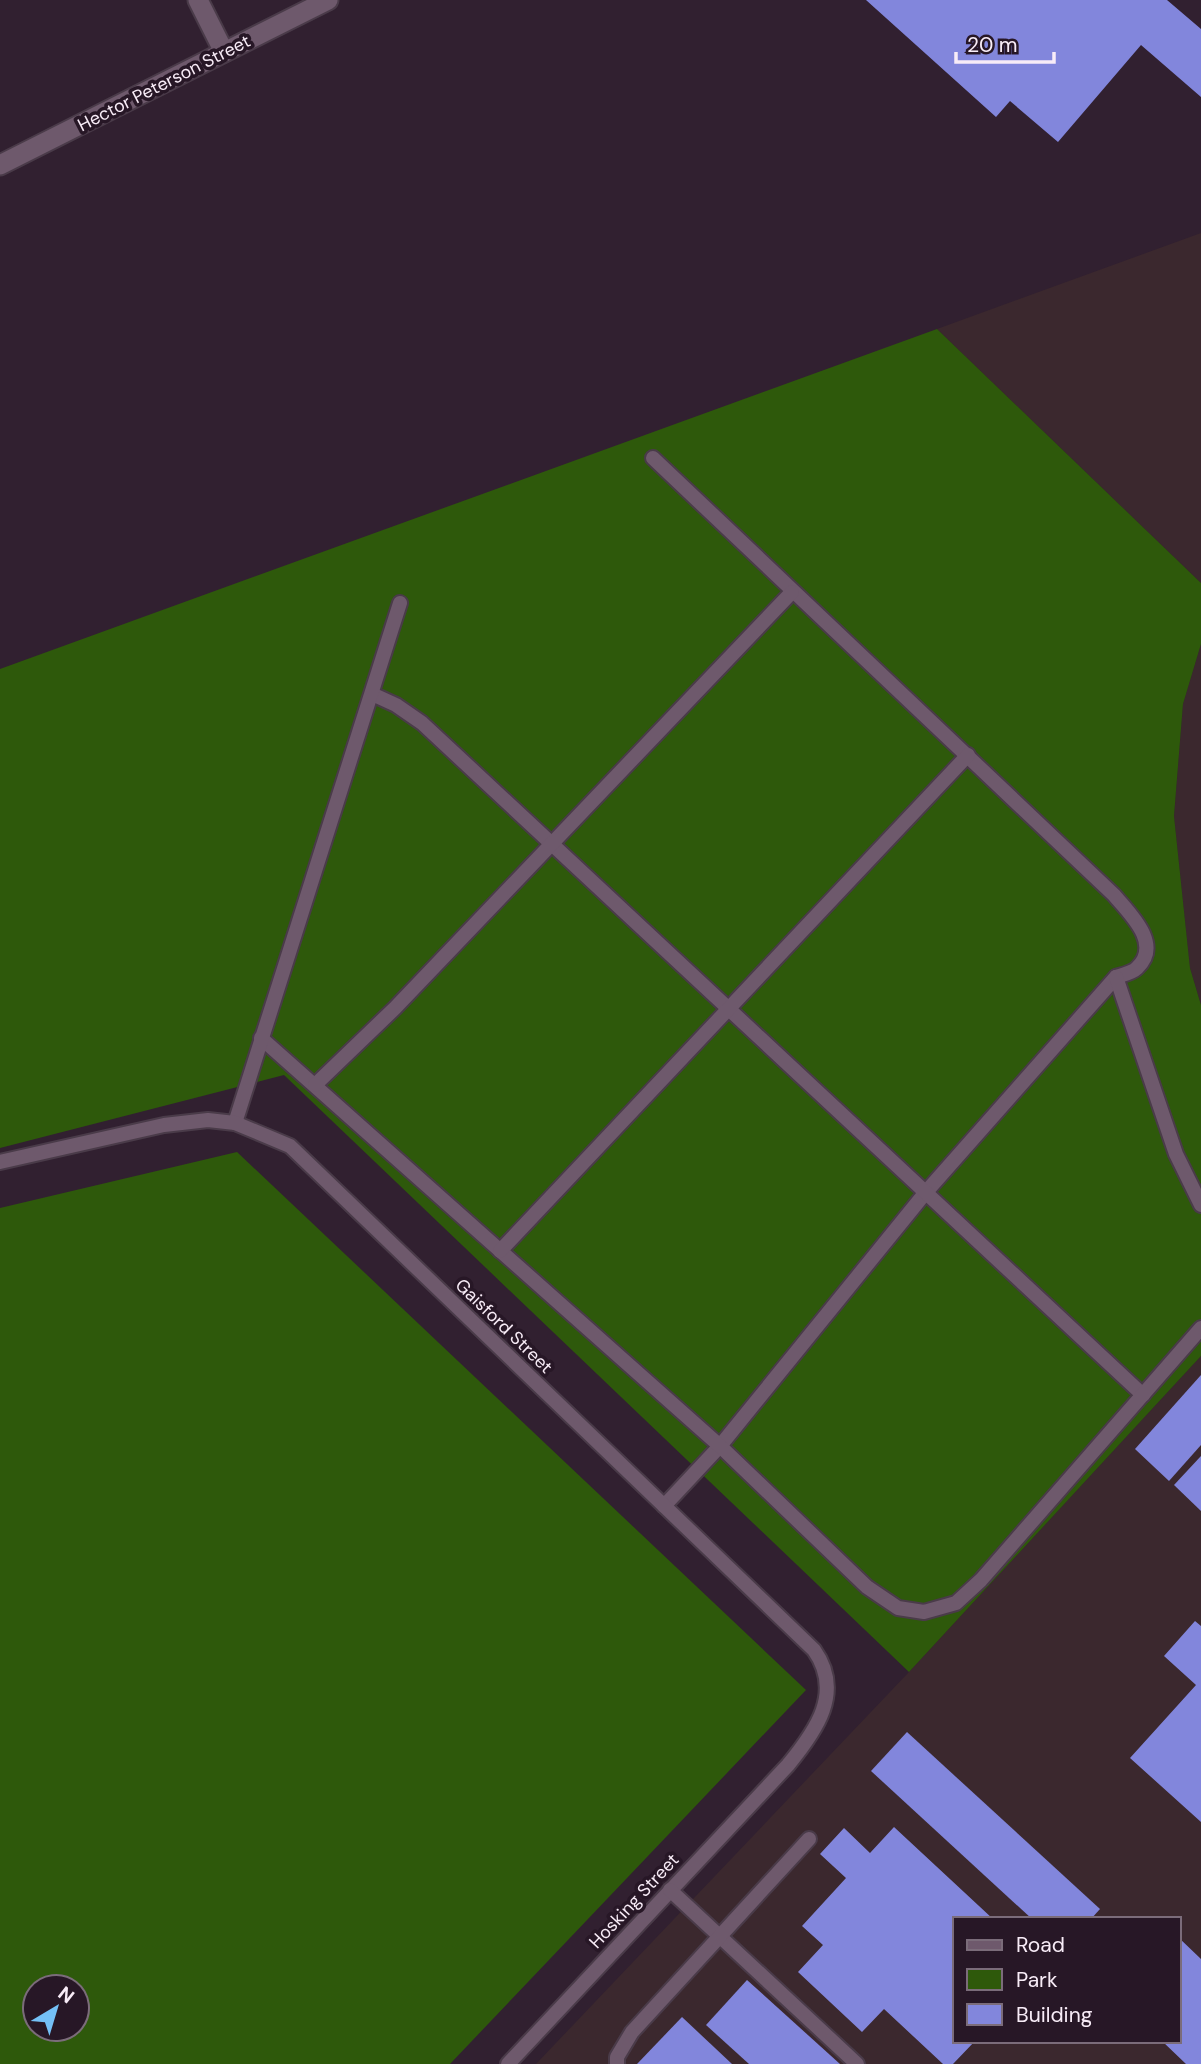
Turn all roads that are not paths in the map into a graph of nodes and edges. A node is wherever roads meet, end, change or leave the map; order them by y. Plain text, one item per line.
1 (198, 0) edge
2 (328, 0) edge
3 (225, 52) junction
4 (0, 165) edge
5 (653, 458) dead end
6 (792, 592) junction
7 (400, 603) dead end
8 (372, 694) junction
9 (968, 755) junction
10 (549, 844) junction
11 (1116, 977) junction
12 (728, 1008) junction
13 (261, 1038) junction
14 (315, 1085) junction
15 (235, 1123) junction
16 (0, 1162) edge
17 (926, 1192) junction
18 (1201, 1205) edge
19 (500, 1251) junction
20 (1201, 1328) edge
21 (1143, 1395) junction
22 (720, 1446) junction
23 (664, 1506) junction
24 (788, 1765) joint
25 (809, 1839) dead end
26 (670, 1890) junction
27 (720, 1937) junction
28 (508, 2064) edge
29 (617, 2064) edge
30 (857, 2064) edge

1 - 3 street
2 - 3 street, Hector Peterson Street
3 - 4 street, Hector Peterson Street
5 - 6 lane
6 - 9 lane
6 - 10 lane
7 - 8 lane
8 - 10 lane
8 - 13 lane
9 - 11 lane
9 - 12 lane
10 - 12 lane
10 - 14 lane
11 - 17 lane
11 - 18 lane
12 - 17 lane
12 - 19 lane
13 - 14 lane
13 - 15 lane
14 - 19 lane
15 - 16 lane, Gaisford Street
15 - 23 lane, Gaisford Street
17 - 21 lane
17 - 22 lane
19 - 22 lane
20 - 21 lane
21 - 22 lane
22 - 23 lane
23 - 24 lane, Gaisford Street
24 - 26 lane, Hosking Street
25 - 27 lane
26 - 27 lane
26 - 28 lane, Hosking Street
27 - 29 lane
27 - 30 lane

